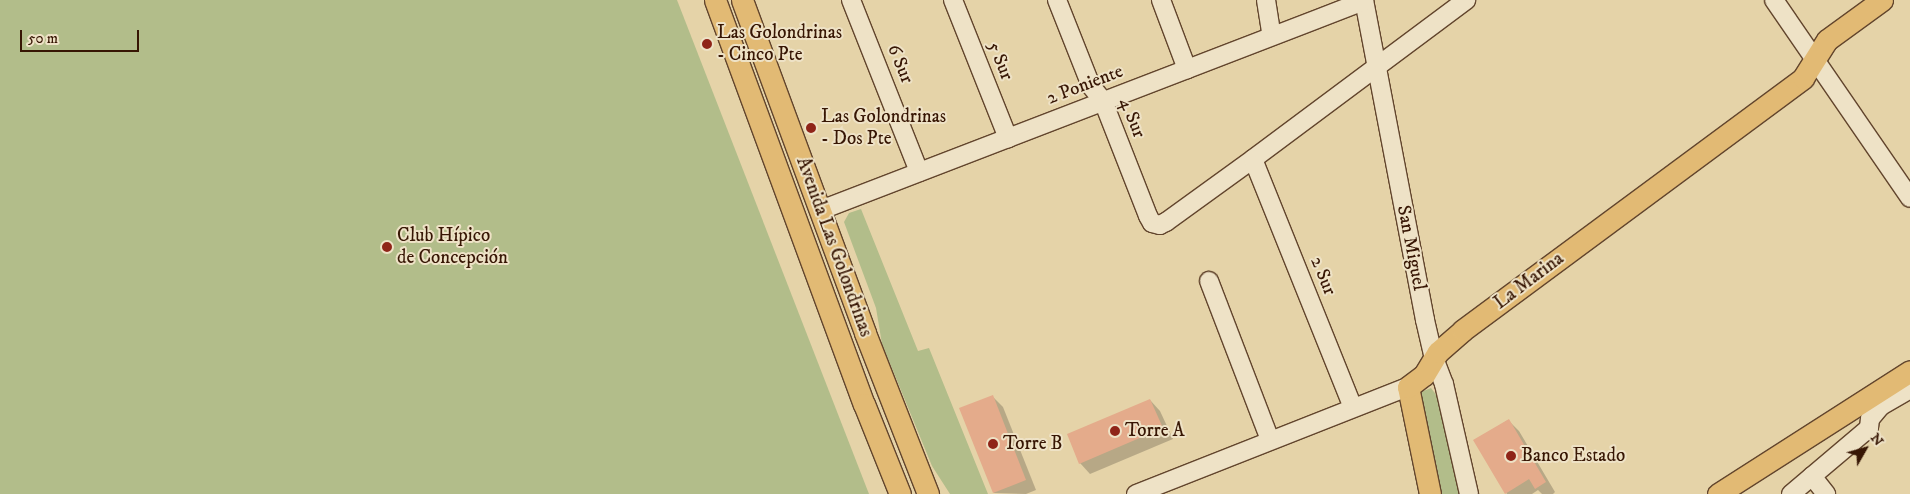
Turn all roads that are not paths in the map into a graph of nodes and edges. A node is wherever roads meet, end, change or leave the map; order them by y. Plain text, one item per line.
1 (715, 0) edge
2 (742, 0) edge
3 (851, 0) edge
4 (953, 0) edge
5 (1057, 0) edge
6 (1161, 0) edge
7 (1266, 0) edge
8 (1364, 0) edge
9 (1466, 0) edge
10 (1774, 0) edge
11 (1882, 0) edge
12 (1272, 36) junction
13 (1816, 60) junction
14 (1376, 67) junction
15 (1187, 69) junction
16 (1103, 101) junction
17 (1008, 138) junction
18 (1253, 160) junction
19 (919, 172) junction
20 (1910, 198) edge
21 (821, 210) junction
22 (1208, 281) dead end
23 (1434, 358) junction
24 (1910, 370) edge
25 (1408, 387) junction
26 (1910, 389) edge
27 (1353, 408) junction
28 (1270, 440) junction
29 (917, 468) junction
30 (1812, 476) junction
31 (900, 494) edge
32 (928, 494) edge
33 (933, 494) edge
34 (1136, 494) edge
35 (1430, 494) edge
36 (1469, 494) edge
37 (1718, 494) edge
38 (1791, 494) edge
39 (1826, 494) edge

1 - 31 main road, Avenida Las Golondrinas
2 - 21 main road, Avenida Las Golondrinas
3 - 19 street, 6 Sur
4 - 17 street, 5 Sur
5 - 16 street, 4 Sur
6 - 15 street
7 - 12 street
8 - 12 street, 2 Poniente
8 - 14 street, San Miguel
9 - 14 street
10 - 13 street
11 - 13 main road, La Marina
12 - 15 street, 2 Poniente
13 - 20 street
13 - 23 main road, La Marina
14 - 18 street
14 - 23 street, San Miguel
15 - 16 street, 2 Poniente
16 - 17 street, 2 Poniente
16 - 18 street, 4 Sur
17 - 19 street, 2 Poniente
18 - 27 street, 2 Sur
19 - 21 street, 2 Poniente
21 - 29 main road, Avenida Las Golondrinas
22 - 28 street
23 - 25 main road, La Marina
23 - 36 street, San Miguel
24 - 37 main road
25 - 27 street, La Marina
25 - 35 main road
26 - 30 street
27 - 28 street, La Marina
28 - 34 street, La Marina
29 - 32 main road, Avenida Las Golondrinas
29 - 33 main road
30 - 38 street
30 - 39 street

